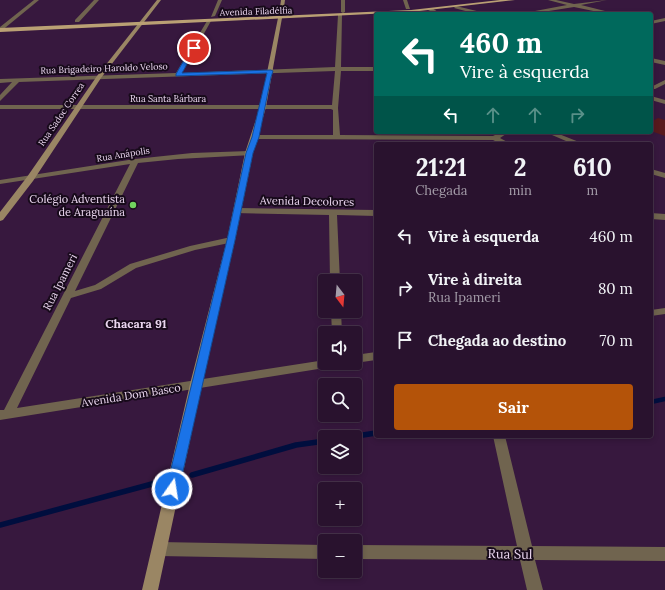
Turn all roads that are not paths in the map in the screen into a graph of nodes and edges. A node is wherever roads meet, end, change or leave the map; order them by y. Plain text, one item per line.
1 (37, 0) edge
2 (97, 0) edge
3 (159, 0) edge
4 (220, 0) edge
5 (283, 0) edge
6 (343, 0) edge
7 (404, 0) edge
8 (493, 0) edge
9 (513, 0) edge
10 (550, 0) edge
11 (605, 0) edge
12 (574, 5) junction
13 (456, 7) junction
14 (408, 8) junction
15 (430, 9) junction
16 (435, 12) edge
17 (475, 12) edge
18 (533, 12) edge
19 (606, 12) edge
20 (341, 13) junction
21 (280, 16) junction
22 (211, 18) junction
23 (665, 19) edge
24 (77, 21) junction
25 (143, 21) junction
26 (653, 22) edge
27 (653, 22) edge
28 (665, 24) edge
29 (3, 25) edge
30 (0, 30) edge
31 (653, 60) edge
32 (665, 63) edge
33 (338, 69) junction
34 (374, 69) edge
35 (271, 71) junction
36 (178, 74) junction
37 (99, 77) junction
38 (0, 81) edge
39 (17, 81) junction
40 (665, 82) edge
41 (653, 88) dead end
42 (0, 99) edge
43 (653, 99) edge
44 (665, 102) edge
45 (79, 106) junction
46 (0, 107) edge
47 (262, 107) junction
48 (336, 108) junction
49 (502, 134) edge
50 (553, 134) edge
51 (255, 137) junction
52 (337, 137) junction
53 (494, 138) junction
54 (503, 142) edge
55 (575, 142) edge
56 (249, 153) junction
57 (135, 161) junction
58 (653, 172) edge
59 (665, 176) edge
60 (30, 179) junction
61 (0, 182) edge
62 (238, 211) junction
63 (334, 213) junction
64 (374, 213) edge
65 (653, 215) edge
66 (665, 217) edge
67 (0, 218) edge
68 (231, 240) junction
69 (335, 274) edge
70 (67, 296) junction
71 (665, 311) edge
72 (653, 314) edge
73 (374, 356) edge
74 (362, 359) edge
75 (318, 365) edge
76 (196, 384) junction
77 (4, 415) edge
78 (499, 438) edge
79 (159, 549) junction
80 (318, 552) edge
81 (362, 552) edge
82 (527, 554) junction
83 (665, 554) edge
84 (150, 590) edge
85 (535, 590) edge

1 - 29 street
2 - 24 street
3 - 25 street, Rua Sadoc Correa
4 - 22 street
5 - 21 street
6 - 20 street
7 - 14 street
8 - 14 main road, Avenida Filadélfia
9 - 13 main road, Avenida Filadélfia
10 - 12 street
11 - 12 street
12 - 18 street
12 - 19 street
13 - 15 main road, Avenida Filadélfia
13 - 17 street
14 - 20 main road, Avenida Filadélfia
15 - 16 street
15 - 20 main road, Avenida Filadélfia
20 - 21 main road, Avenida Filadélfia
20 - 33 street
21 - 22 main road, Avenida Filadélfia
21 - 35 street
22 - 25 main road, Avenida Filadélfia
22 - 36 street
23 - 26 street
24 - 25 main road, Avenida Filadélfia
24 - 29 main road, Avenida Filadélfia
25 - 30 main road, Avenida Filadélfia
25 - 37 street, Rua Sadoc Correa
27 - 28 street
29 - 30 street
31 - 32 street
33 - 34 street, Rua Brigadeiro Haroldo Veloso
33 - 35 street, Rua Brigadeiro Haroldo Veloso
33 - 48 street
35 - 36 street, Rua Brigadeiro Haroldo Veloso
35 - 47 street
36 - 37 street, Rua Brigadeiro Haroldo Veloso
37 - 39 street, Rua Brigadeiro Haroldo Veloso
37 - 45 street, Rua Sadoc Correa
38 - 39 street, Rua Brigadeiro Haroldo Veloso
39 - 42 street
40 - 41 street
43 - 44 street
45 - 46 street, Rua Santa Bárbara
45 - 47 street, Rua Santa Bárbara
45 - 60 street, Rua Sadoc Correa
47 - 48 street, Rua Santa Bárbara
47 - 51 street
48 - 52 street
49 - 53 street
50 - 55 street
51 - 52 street
51 - 56 street
52 - 53 street
53 - 54 street
56 - 57 street, Rua Anápolis
56 - 62 street
57 - 60 street, Rua Anápolis
57 - 70 street, Rua Ipameri
58 - 59 street
60 - 61 street, Rua Anápolis
60 - 67 street, Rua Sadoc Correa
62 - 63 street, Avenida Decolores
62 - 68 street
63 - 64 street, Avenida Decolores
63 - 69 street
65 - 66 street
68 - 70 street
68 - 76 street
70 - 77 street, Rua Ipameri
71 - 72 street
73 - 74 street
75 - 76 street, Avenida Dom Basco
76 - 77 street, Avenida Dom Basco
76 - 79 street
78 - 82 street
79 - 80 street
79 - 84 street
81 - 82 street, Rua Sul
82 - 83 street, Rua Sul
82 - 85 street

